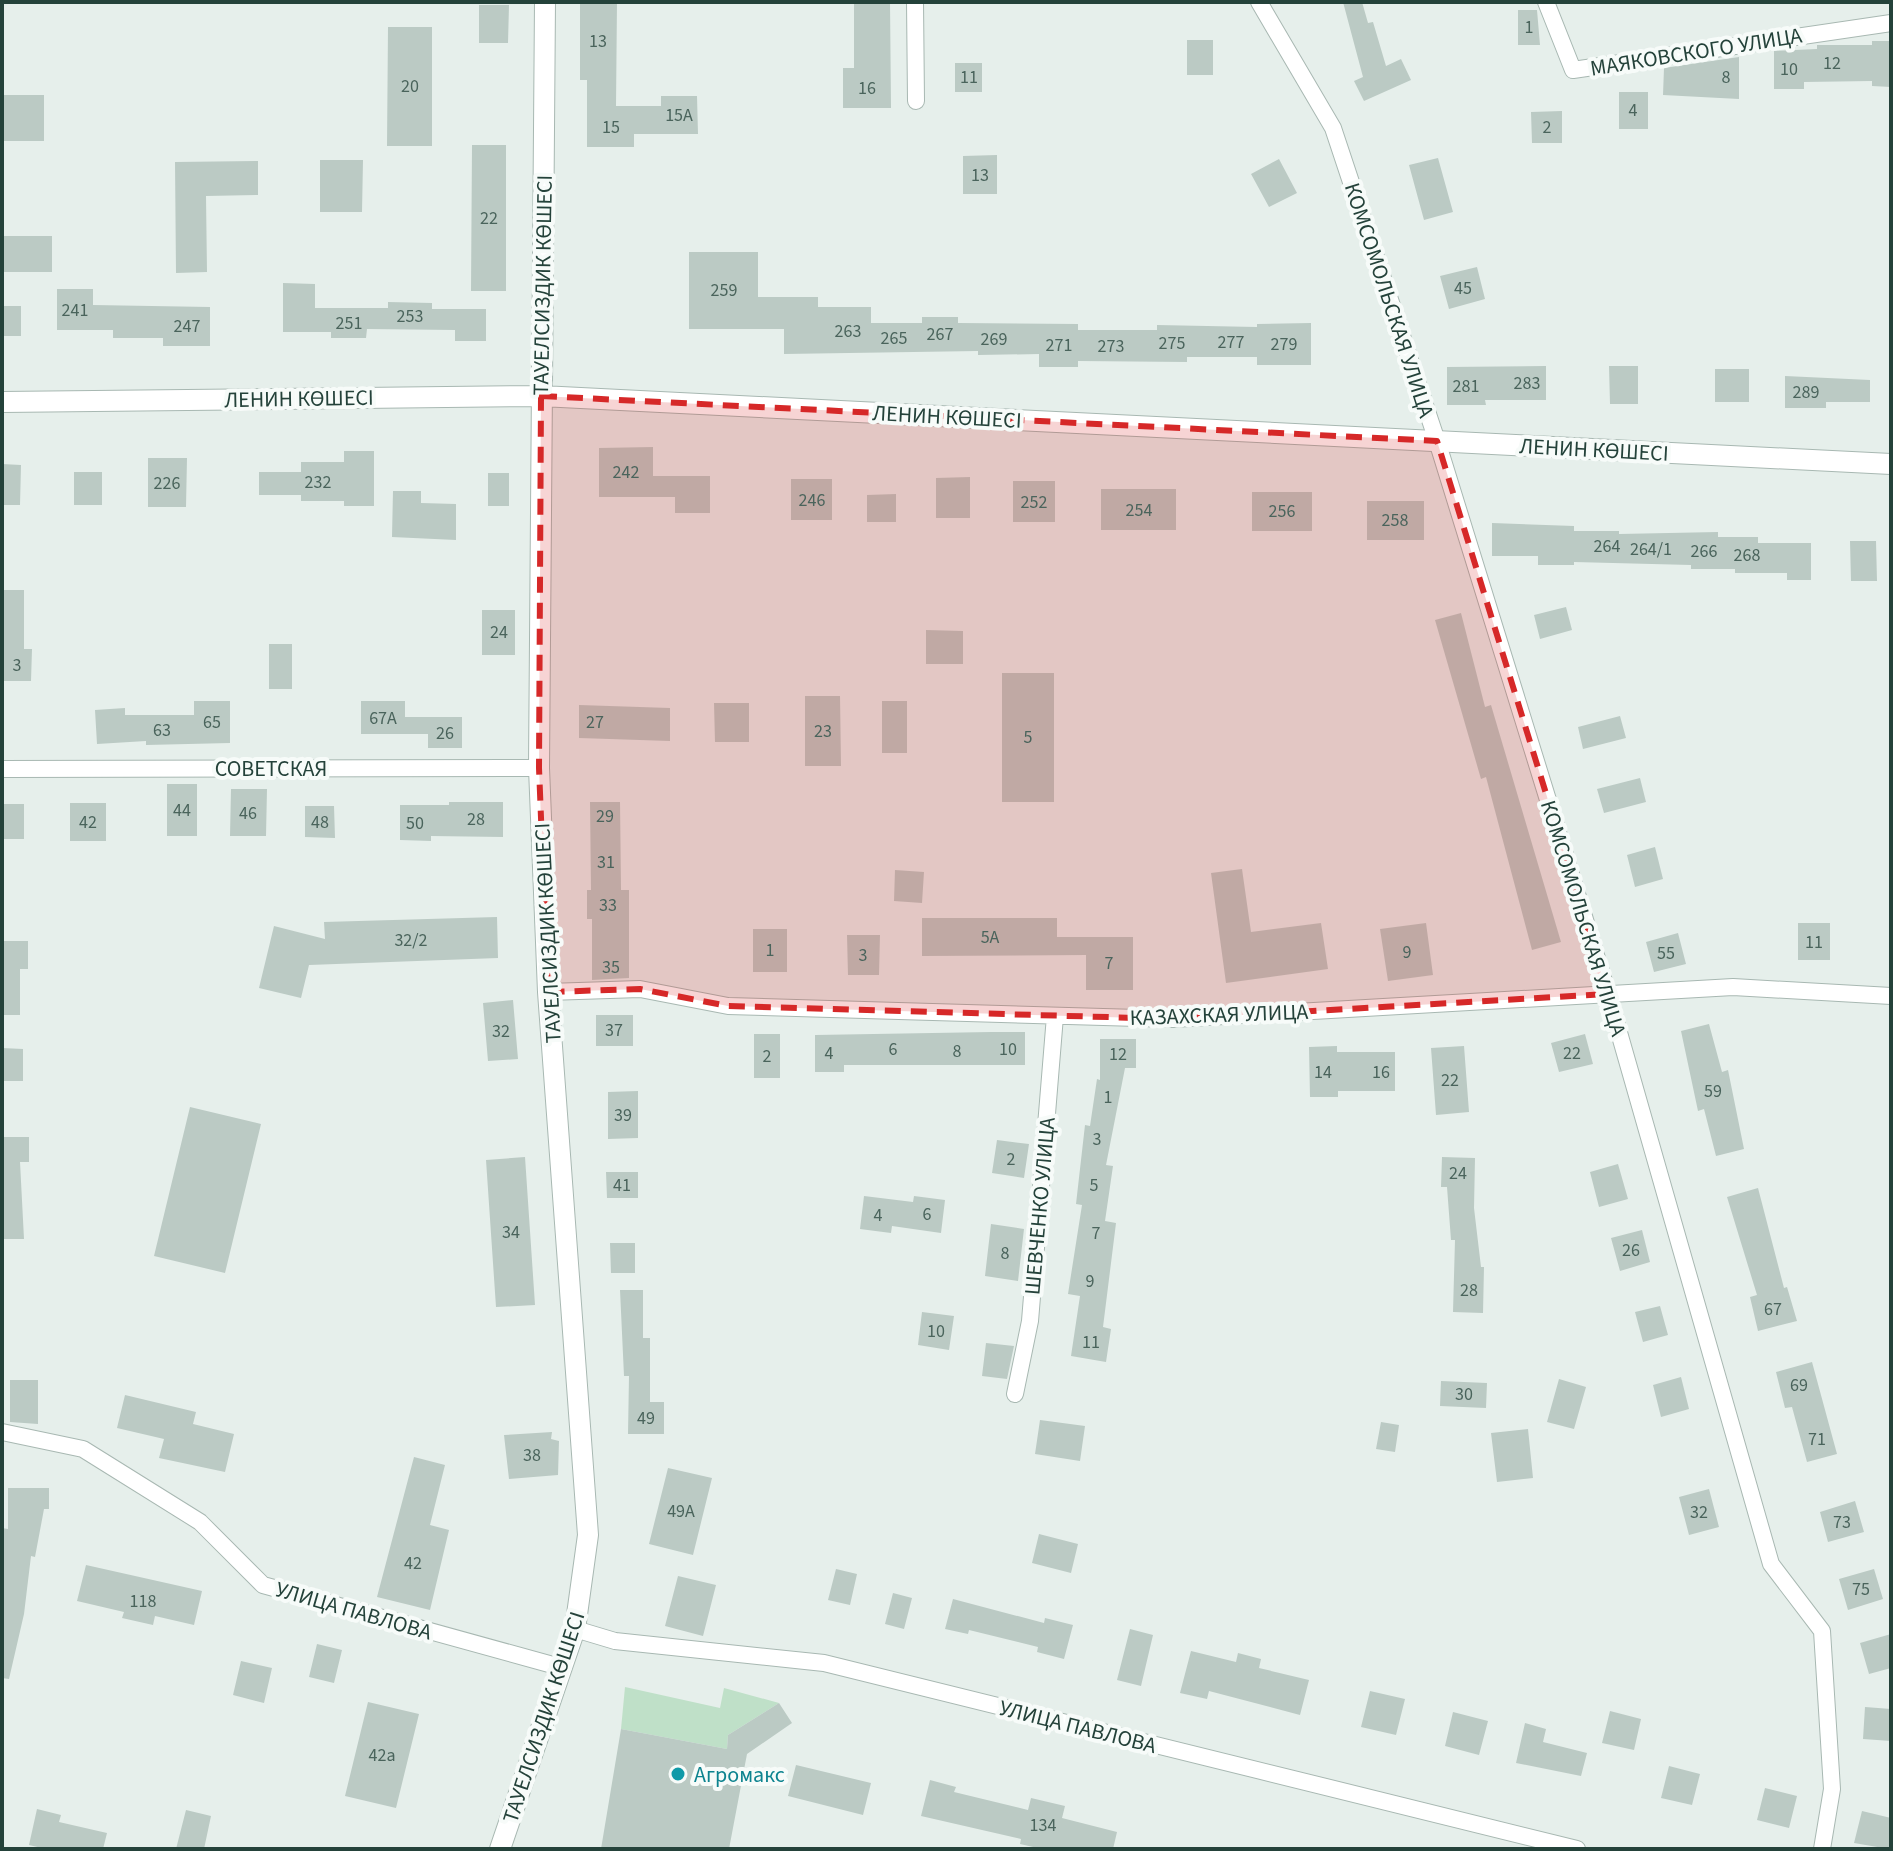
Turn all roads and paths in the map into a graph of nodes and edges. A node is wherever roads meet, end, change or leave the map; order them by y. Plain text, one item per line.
1 (545, 2) edge
2 (915, 2) edge
3 (1259, 2) edge
4 (1546, 2) edge
5 (1891, 23) edge
6 (916, 101) dead end
7 (541, 396) junction
8 (2, 402) edge
9 (1437, 441) junction
10 (1891, 464) edge
11 (539, 768) junction
12 (2, 769) edge
13 (548, 992) junction
14 (1608, 994) junction
15 (1891, 996) edge
16 (1055, 1016) junction
17 (1015, 1394) dead end
18 (2, 1432) edge
19 (575, 1629) junction
20 (560, 1667) junction
21 (500, 1849) edge
22 (1577, 1849) edge
23 (1822, 1849) edge

1 - 7 street, ТАУЕЛСИЗДИК КӨШЕСІ
2 - 6 street
3 - 9 street, КОМСОМОЛЬСКАЯ УЛИЦА
4 - 5 street, МАЯКОВСКОГО УЛИЦА
7 - 8 street, ЛЕНИН КӨШЕСІ
7 - 9 street, ЛЕНИН КӨШЕСІ
7 - 11 street, ТАУЕЛСИЗДИК КӨШЕСІ
9 - 10 street, ЛЕНИН КӨШЕСІ
9 - 14 street, КОМСОМОЛЬСКАЯ УЛИЦА
11 - 12 street, СОВЕТСКАЯ
11 - 13 street, ТАУЕЛСИЗДИК КӨШЕСІ
13 - 16 street, КАЗАХСКАЯ УЛИЦА
13 - 19 street, ТАУЕЛСИЗДИК КӨШЕСІ
14 - 15 street, КАЗАХСКАЯ УЛИЦА
14 - 16 street, КАЗАХСКАЯ УЛИЦА
14 - 23 street, КОМСОМОЛЬСКАЯ УЛИЦА
16 - 17 street, ШЕВЧЕНКО УЛИЦА
18 - 20 street, УЛИЦА ПАВЛОВА
19 - 20 street, ТАУЕЛСИЗДИК КӨШЕСІ
19 - 22 street, УЛИЦА ПАВЛОВА
20 - 21 street, ТАУЕЛСИЗДИК КӨШЕСІ

